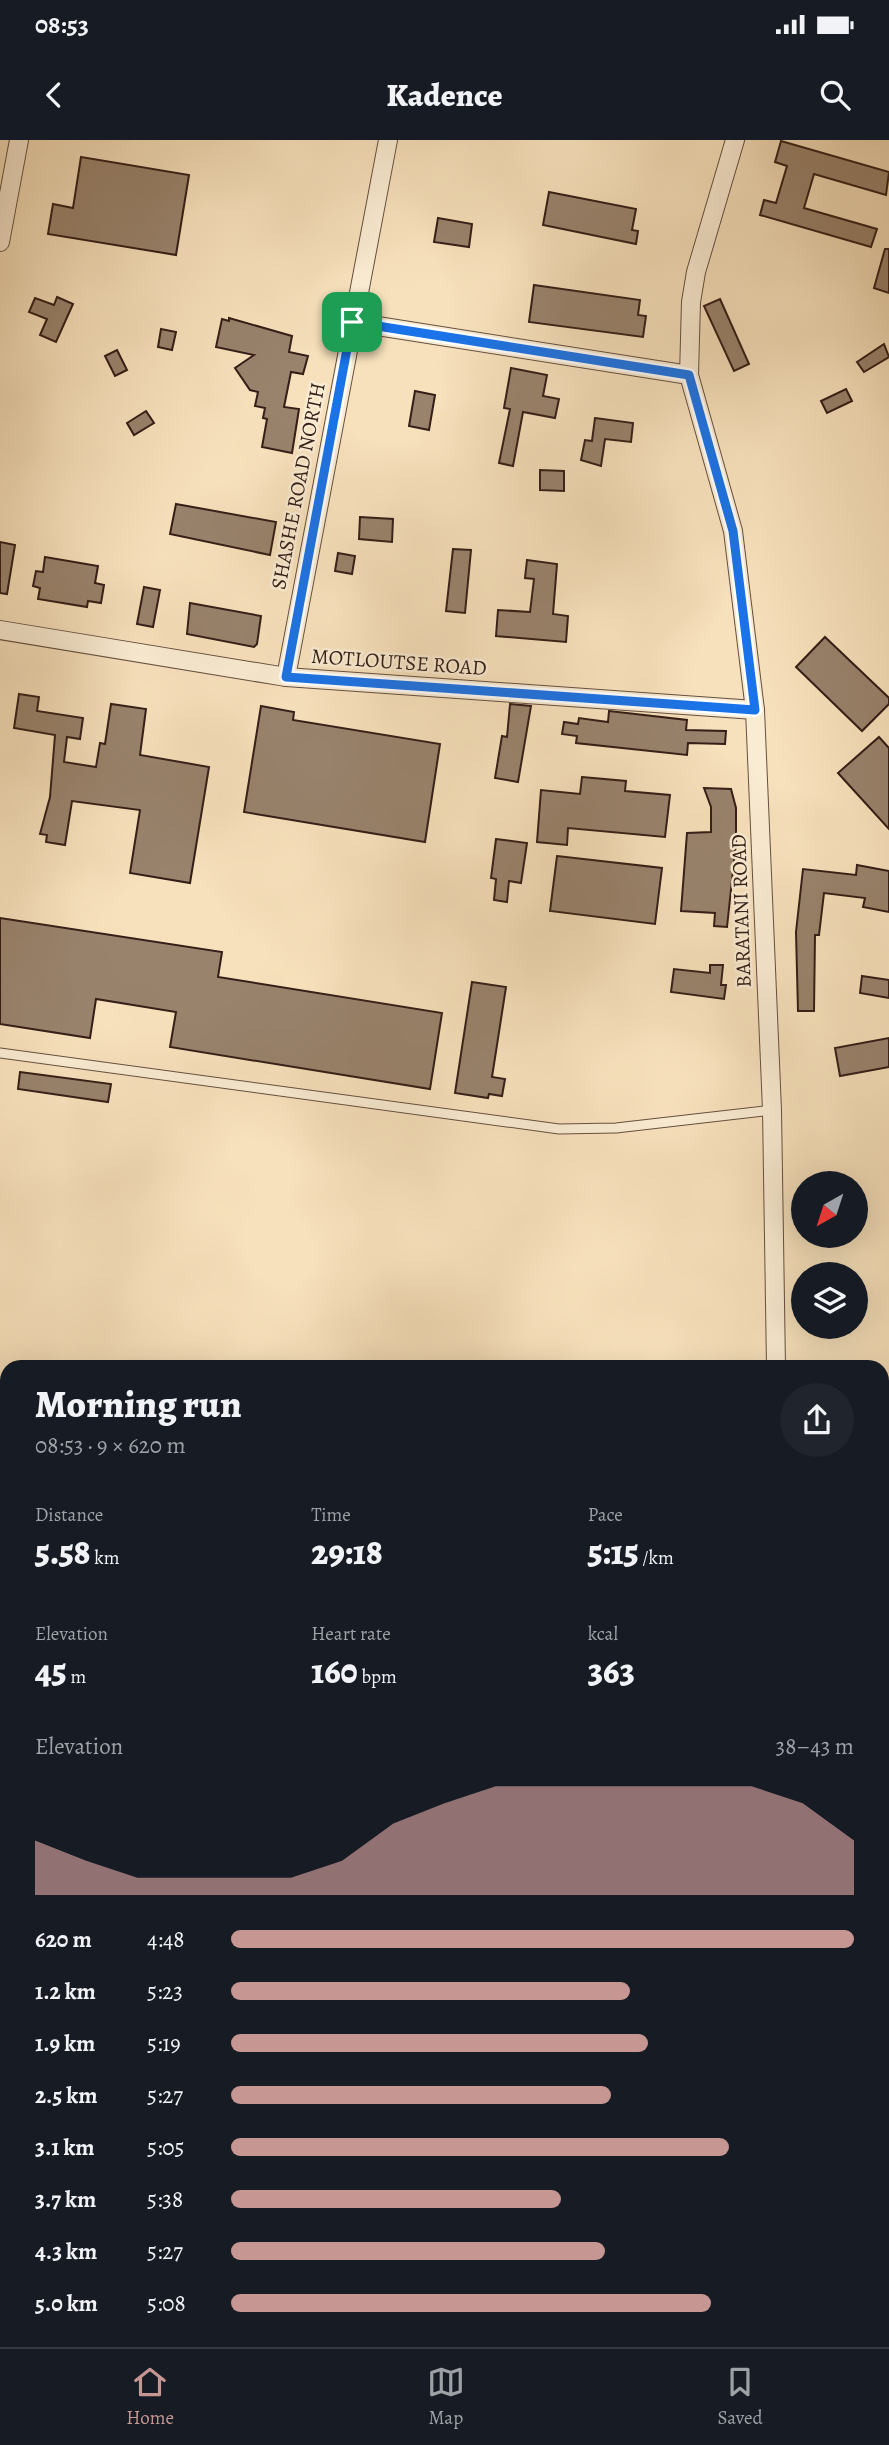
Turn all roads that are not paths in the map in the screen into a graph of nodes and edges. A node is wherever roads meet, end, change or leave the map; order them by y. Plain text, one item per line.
1 (19, 140) edge
2 (388, 140) edge
3 (734, 140) edge
4 (0, 242) edge
5 (352, 322) junction
6 (689, 375) junction
7 (0, 630) edge
8 (286, 677) junction
9 (755, 710) junction
10 (0, 1053) edge
11 (772, 1110) junction
12 (776, 1360) edge

1 - 4 street
2 - 5 street, SHASHE ROAD NORTH
3 - 6 street, BARATANI ROAD
5 - 6 street
5 - 8 street, SHASHE ROAD NORTH
6 - 9 street, BARATANI ROAD
7 - 8 street, MOTLOUTSE ROAD
8 - 9 street, MOTLOUTSE ROAD
9 - 11 street, BARATANI ROAD
10 - 11 lane
11 - 12 street, BARATANI ROAD

